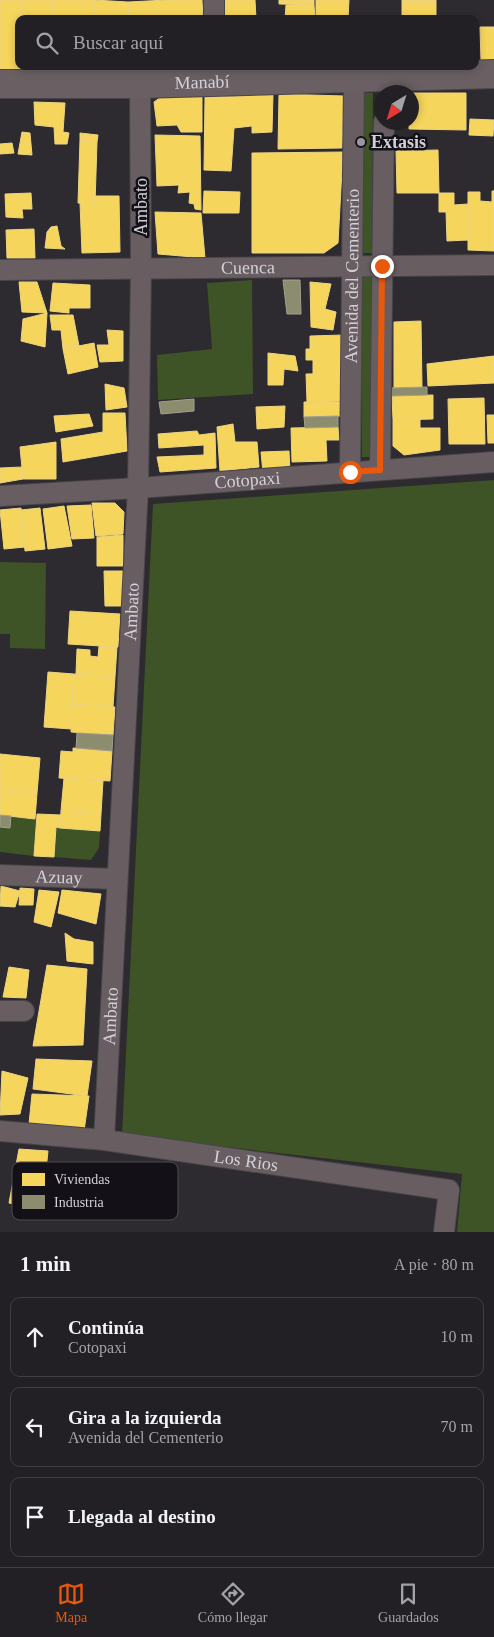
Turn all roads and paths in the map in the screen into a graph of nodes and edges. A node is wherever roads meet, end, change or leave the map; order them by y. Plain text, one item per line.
1 (214, 0) edge
2 (214, 15) edge
3 (214, 74) edge
4 (494, 74) edge
5 (354, 79) junction
6 (0, 84) edge
7 (140, 84) junction
8 (380, 85) edge
9 (393, 85) edge
10 (384, 130) edge
11 (494, 264) edge
12 (352, 266) junction
13 (382, 266) junction
14 (141, 269) junction
15 (0, 270) edge
16 (494, 462) edge
17 (380, 470) junction
18 (350, 472) junction
19 (138, 488) junction
20 (0, 496) edge
21 (0, 875) edge
22 (117, 879) junction
23 (0, 1011) edge
24 (24, 1012) dead end
25 (0, 1131) edge
26 (104, 1140) junction
27 (444, 1232) edge

1 - 2 street
3 - 5 main road, Manabí
3 - 7 main road, Manabí
4 - 9 main road, Manabí
5 - 8 main road, Manabí
5 - 12 street, Avenida del Cementerio
6 - 7 main road, Manabí
7 - 14 street, Ambato
10 - 13 street, Avenida del Cementerio
11 - 13 street, Cuenca
12 - 13 street, Cuenca
12 - 14 street, Cuenca
12 - 18 street, Avenida del Cementerio
13 - 17 street, Avenida del Cementerio
14 - 15 street, Cuenca
14 - 19 street, Ambato
16 - 17 street, Cotopaxi
17 - 18 street, Cotopaxi
18 - 19 street, Cotopaxi
19 - 20 street, Cotopaxi
19 - 22 street, Ambato
21 - 22 street, Azuay
22 - 26 street, Ambato
23 - 24 street
25 - 26 street, Los Rios
26 - 27 street, Los Rios

